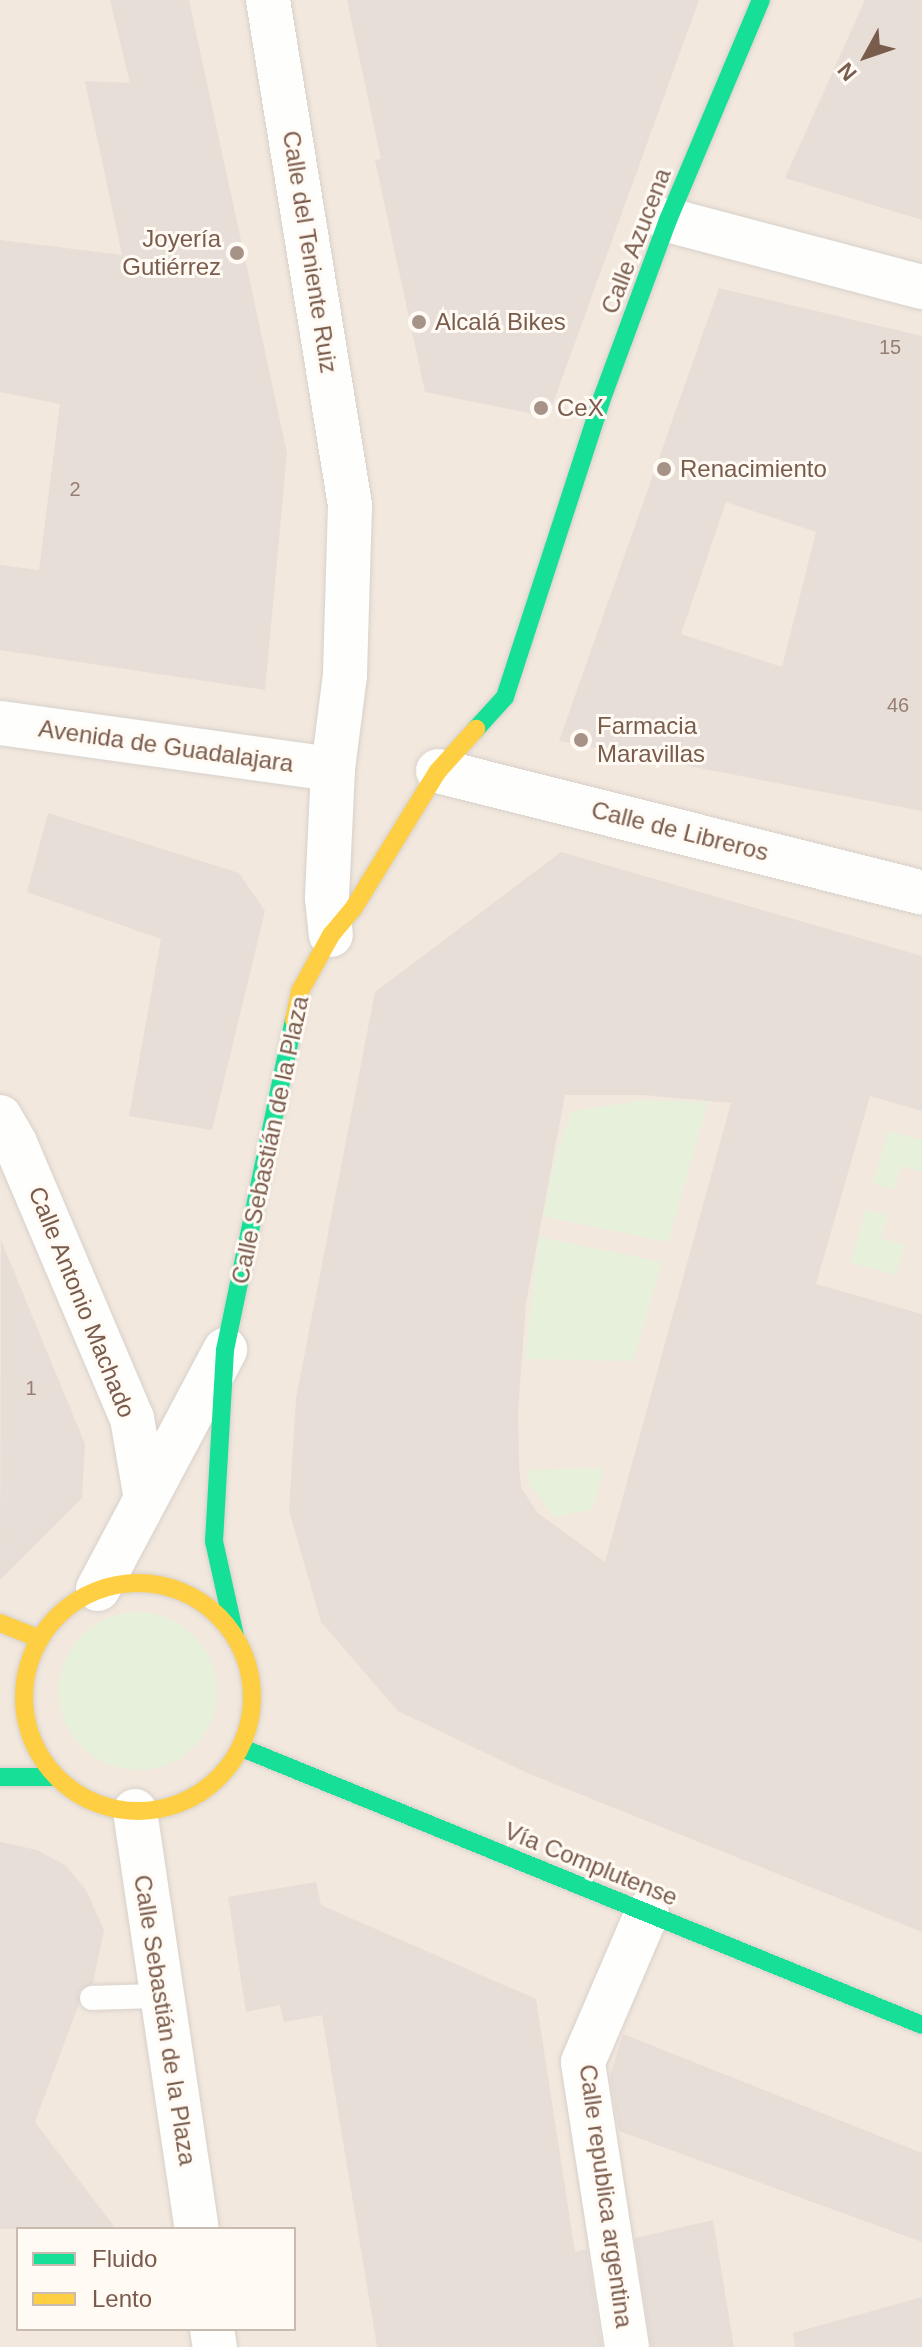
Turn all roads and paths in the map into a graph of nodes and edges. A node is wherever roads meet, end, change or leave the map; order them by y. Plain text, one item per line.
1 (268, 0) edge
2 (761, 0) edge
3 (668, 220) junction
4 (922, 287) edge
5 (0, 723) edge
6 (333, 769) junction
7 (438, 771) junction
8 (922, 893) edge
9 (331, 935) junction
10 (5, 1139) edge
11 (225, 1350) junction
12 (145, 1493) junction
13 (98, 1589) junction
14 (0, 1623) edge
15 (235, 1636) junction
16 (38, 1638) junction
17 (242, 1748) junction
18 (0, 1777) edge
19 (54, 1777) junction
20 (135, 1811) junction
21 (647, 1913) junction
22 (161, 1996) junction
23 (92, 1998) dead end
24 (922, 2025) edge
25 (197, 2227) edge
26 (627, 2347) edge

1 - 6 street, Calle del Teniente Ruiz
2 - 3 street, Calle Azucena
3 - 4 street
3 - 7 street, Calle Azucena
5 - 6 street, Avenida de Guadalajara
6 - 9 street, Calle del Teniente Ruiz
7 - 8 street, Calle de Libreros
7 - 9 street, Calle Sebastián de la Plaza
9 - 11 street, Calle Sebastián de la Plaza
10 - 12 street, Calle Antonio Machado
11 - 12 street, Calle Sebastián de la Plaza
11 - 15 street, Calle Sebastián de la Plaza
12 - 13 street, Calle Sebastián de la Plaza
13 - 15 street
13 - 16 street
14 - 16 street
15 - 17 street
16 - 19 street
17 - 20 street
17 - 21 street, Vía Complutense
18 - 19 street
19 - 20 street
20 - 22 street, Calle Sebastián de la Plaza
21 - 24 street, Vía Complutense
21 - 26 street, Calle republica argentina
22 - 23 lane
22 - 25 street, Calle Sebastián de la Plaza

